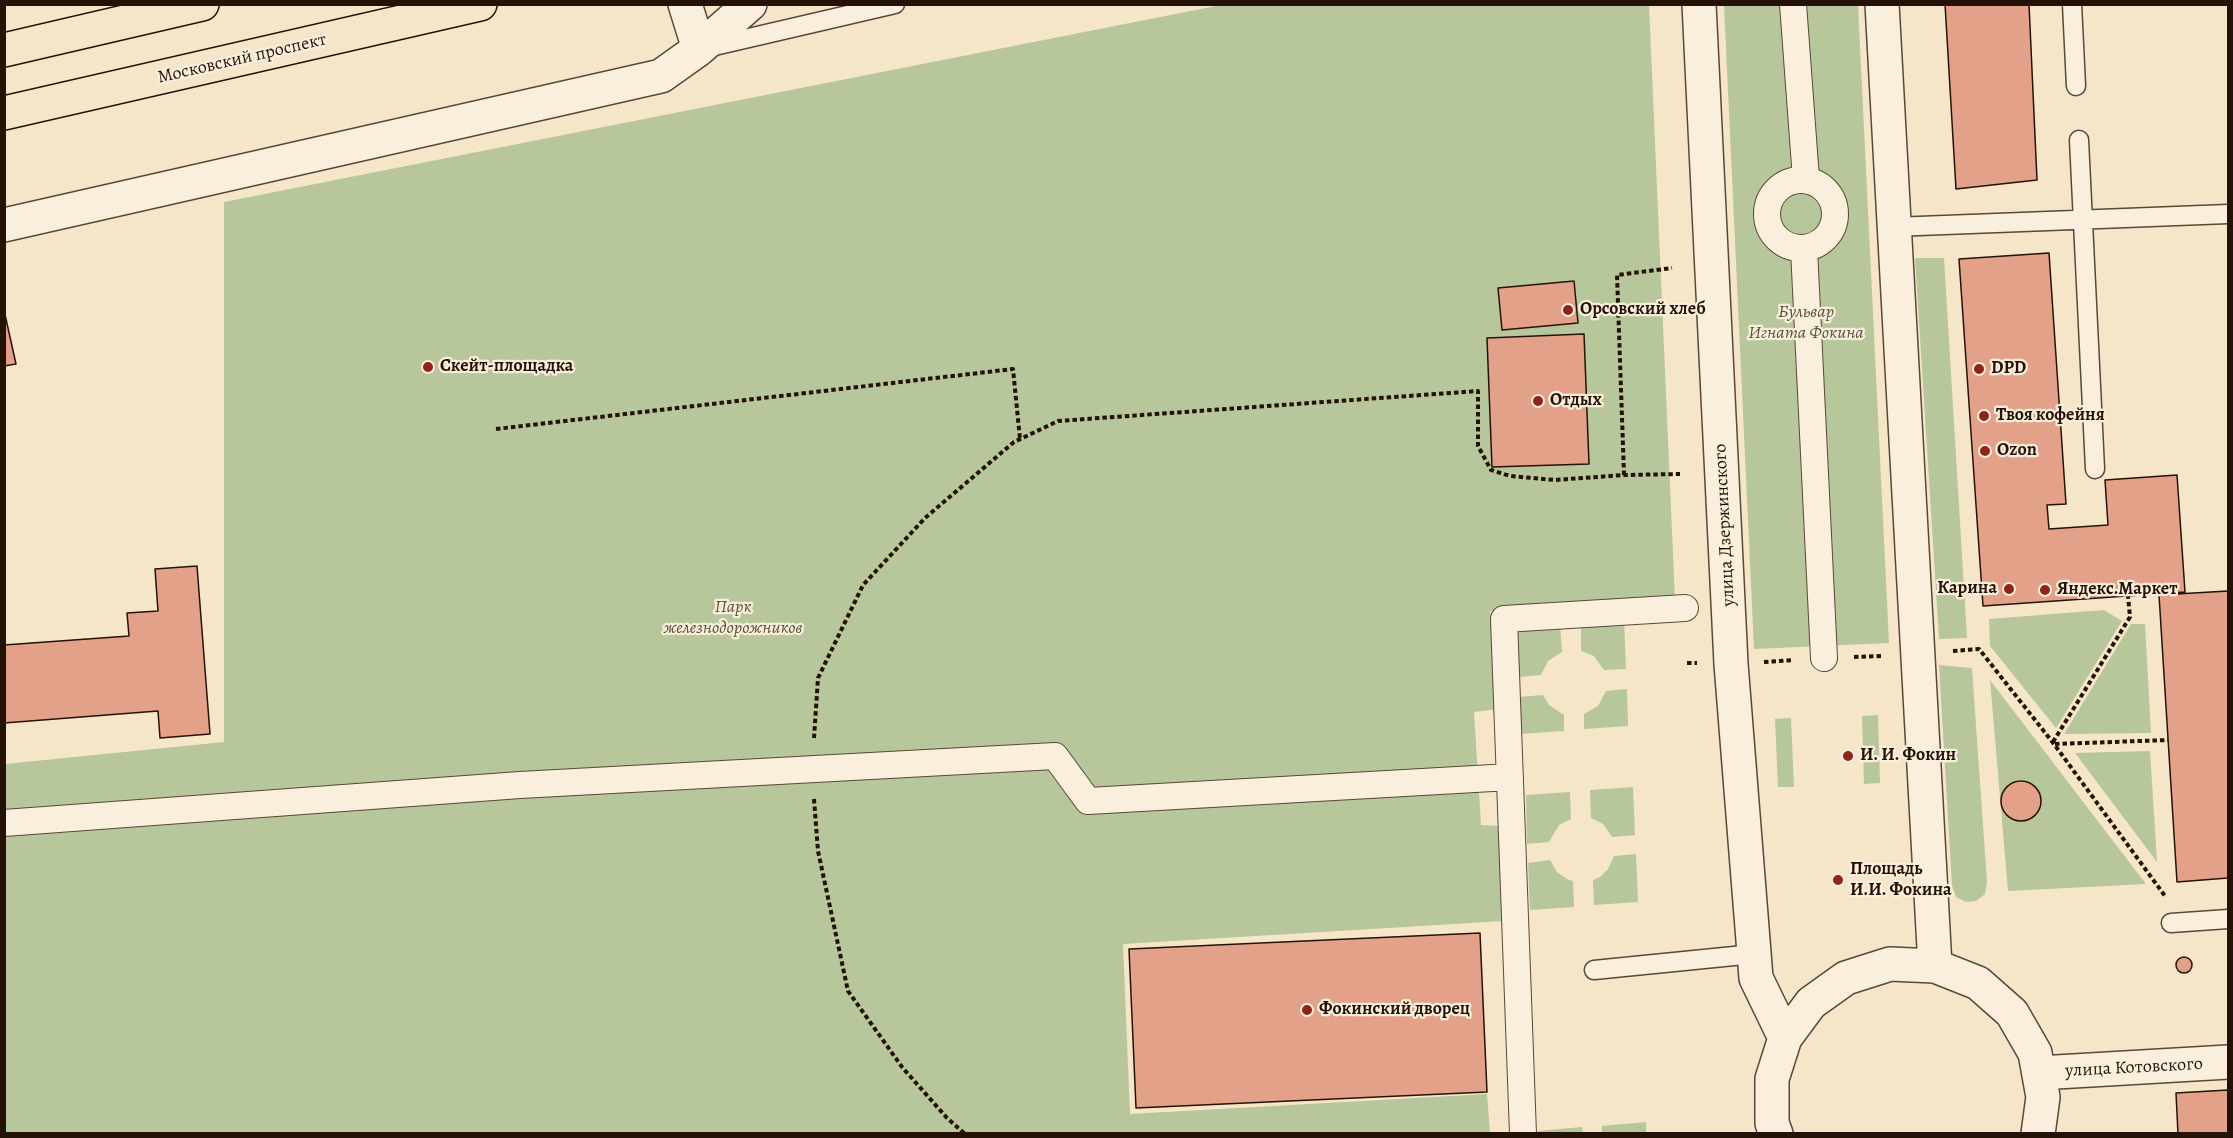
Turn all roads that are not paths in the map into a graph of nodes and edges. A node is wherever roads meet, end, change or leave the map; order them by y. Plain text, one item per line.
1 (202, 4) edge
2 (480, 4) edge
3 (685, 4) edge
4 (750, 4) edge
5 (895, 4) edge
6 (1699, 4) edge
7 (1793, 4) edge
8 (1882, 4) edge
9 (2072, 4) edge
10 (699, 49) junction
11 (4, 50) edge
12 (2076, 86) dead end
13 (4, 113) edge
14 (2079, 140) dead end
15 (1806, 179) junction
16 (2229, 214) edge
17 (2082, 220) junction
18 (4, 225) edge
19 (1893, 227) junction
20 (1804, 249) junction
21 (2094, 468) dead end
22 (1685, 608) dead end
23 (1824, 658) dead end
24 (1510, 777) junction
25 (4, 823) edge
26 (2229, 919) edge
27 (2170, 923) dead end
28 (1754, 954) junction
29 (1935, 966) junction
30 (1594, 970) dead end
31 (1785, 1038) junction
32 (2229, 1062) edge
33 (2039, 1074) junction
34 (1772, 1130) edge
35 (1523, 1134) edge
36 (2038, 1134) edge

1 - 11 main road
2 - 13 main road, Московский проспект
3 - 10 street
4 - 10 street
5 - 10 lane
6 - 28 street, улица Дзержинского
7 - 15 street
8 - 19 street
9 - 12 lane
10 - 18 street
14 - 17 lane
15 - 20 street
15 - 20 street
16 - 17 lane
17 - 19 lane
17 - 21 lane
19 - 29 street
20 - 23 street
22 - 24 street
24 - 25 street
24 - 35 street
26 - 27 lane
28 - 30 lane
28 - 31 street, улица Дзержинского
29 - 31 street
29 - 33 street
31 - 34 street
32 - 33 street, улица Котовского
33 - 36 street

